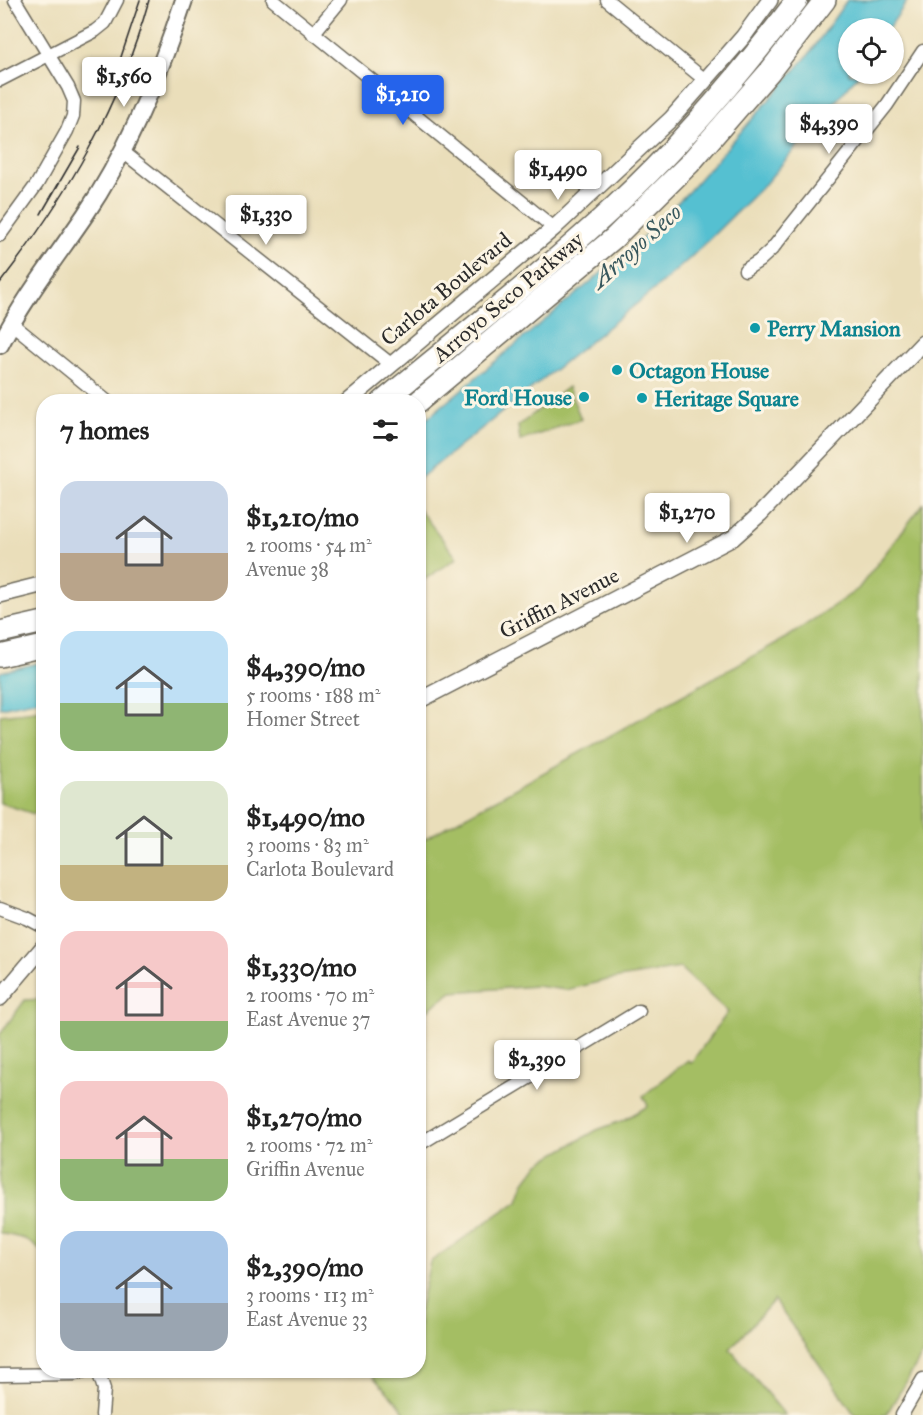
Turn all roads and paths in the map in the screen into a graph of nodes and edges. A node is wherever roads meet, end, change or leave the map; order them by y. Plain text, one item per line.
1 (15, 0) edge
2 (117, 0) edge
3 (184, 0) edge
4 (273, 0) edge
5 (340, 0) edge
6 (607, 0) edge
7 (770, 0) edge
8 (797, 0) edge
9 (825, 0) edge
10 (313, 34) junction
11 (923, 51) edge
12 (48, 55) junction
13 (0, 80) edge
14 (705, 80) junction
15 (122, 151) junction
16 (554, 228) junction
17 (0, 235) edge
18 (745, 270) dead end
19 (11, 323) junction
20 (923, 343) edge
21 (0, 345) edge
22 (392, 365) junction
23 (98, 394) edge
24 (357, 394) edge
25 (392, 394) edge
26 (426, 395) edge
27 (36, 586) edge
28 (0, 596) edge
29 (36, 624) edge
30 (0, 632) edge
31 (36, 648) edge
32 (0, 656) edge
33 (426, 697) edge
34 (0, 908) edge
35 (36, 923) edge
36 (36, 955) edge
37 (0, 998) edge
38 (639, 1011) dead end
39 (426, 1140) edge
40 (0, 1375) edge
41 (36, 1375) edge
42 (100, 1378) edge
43 (923, 1379) edge
44 (102, 1415) edge
45 (902, 1415) edge

1 - 12 street
2 - 12 street
3 - 15 main road
4 - 10 street
5 - 10 street
6 - 14 street
7 - 14 street, Carlota Boulevard
8 - 25 highway, Arroyo Seco Parkway
9 - 26 highway, Arroyo Seco Parkway
10 - 16 street
11 - 18 street
12 - 13 street
12 - 17 street
14 - 16 street, Carlota Boulevard
15 - 19 main road
15 - 22 street
16 - 22 street, Carlota Boulevard
19 - 21 main road
19 - 23 street
20 - 33 street, Griffin Avenue
22 - 24 street, Carlota Boulevard
27 - 28 street
29 - 30 highway
31 - 32 highway
34 - 35 street
36 - 37 street
38 - 39 street
40 - 41 street
42 - 44 street
43 - 45 street

